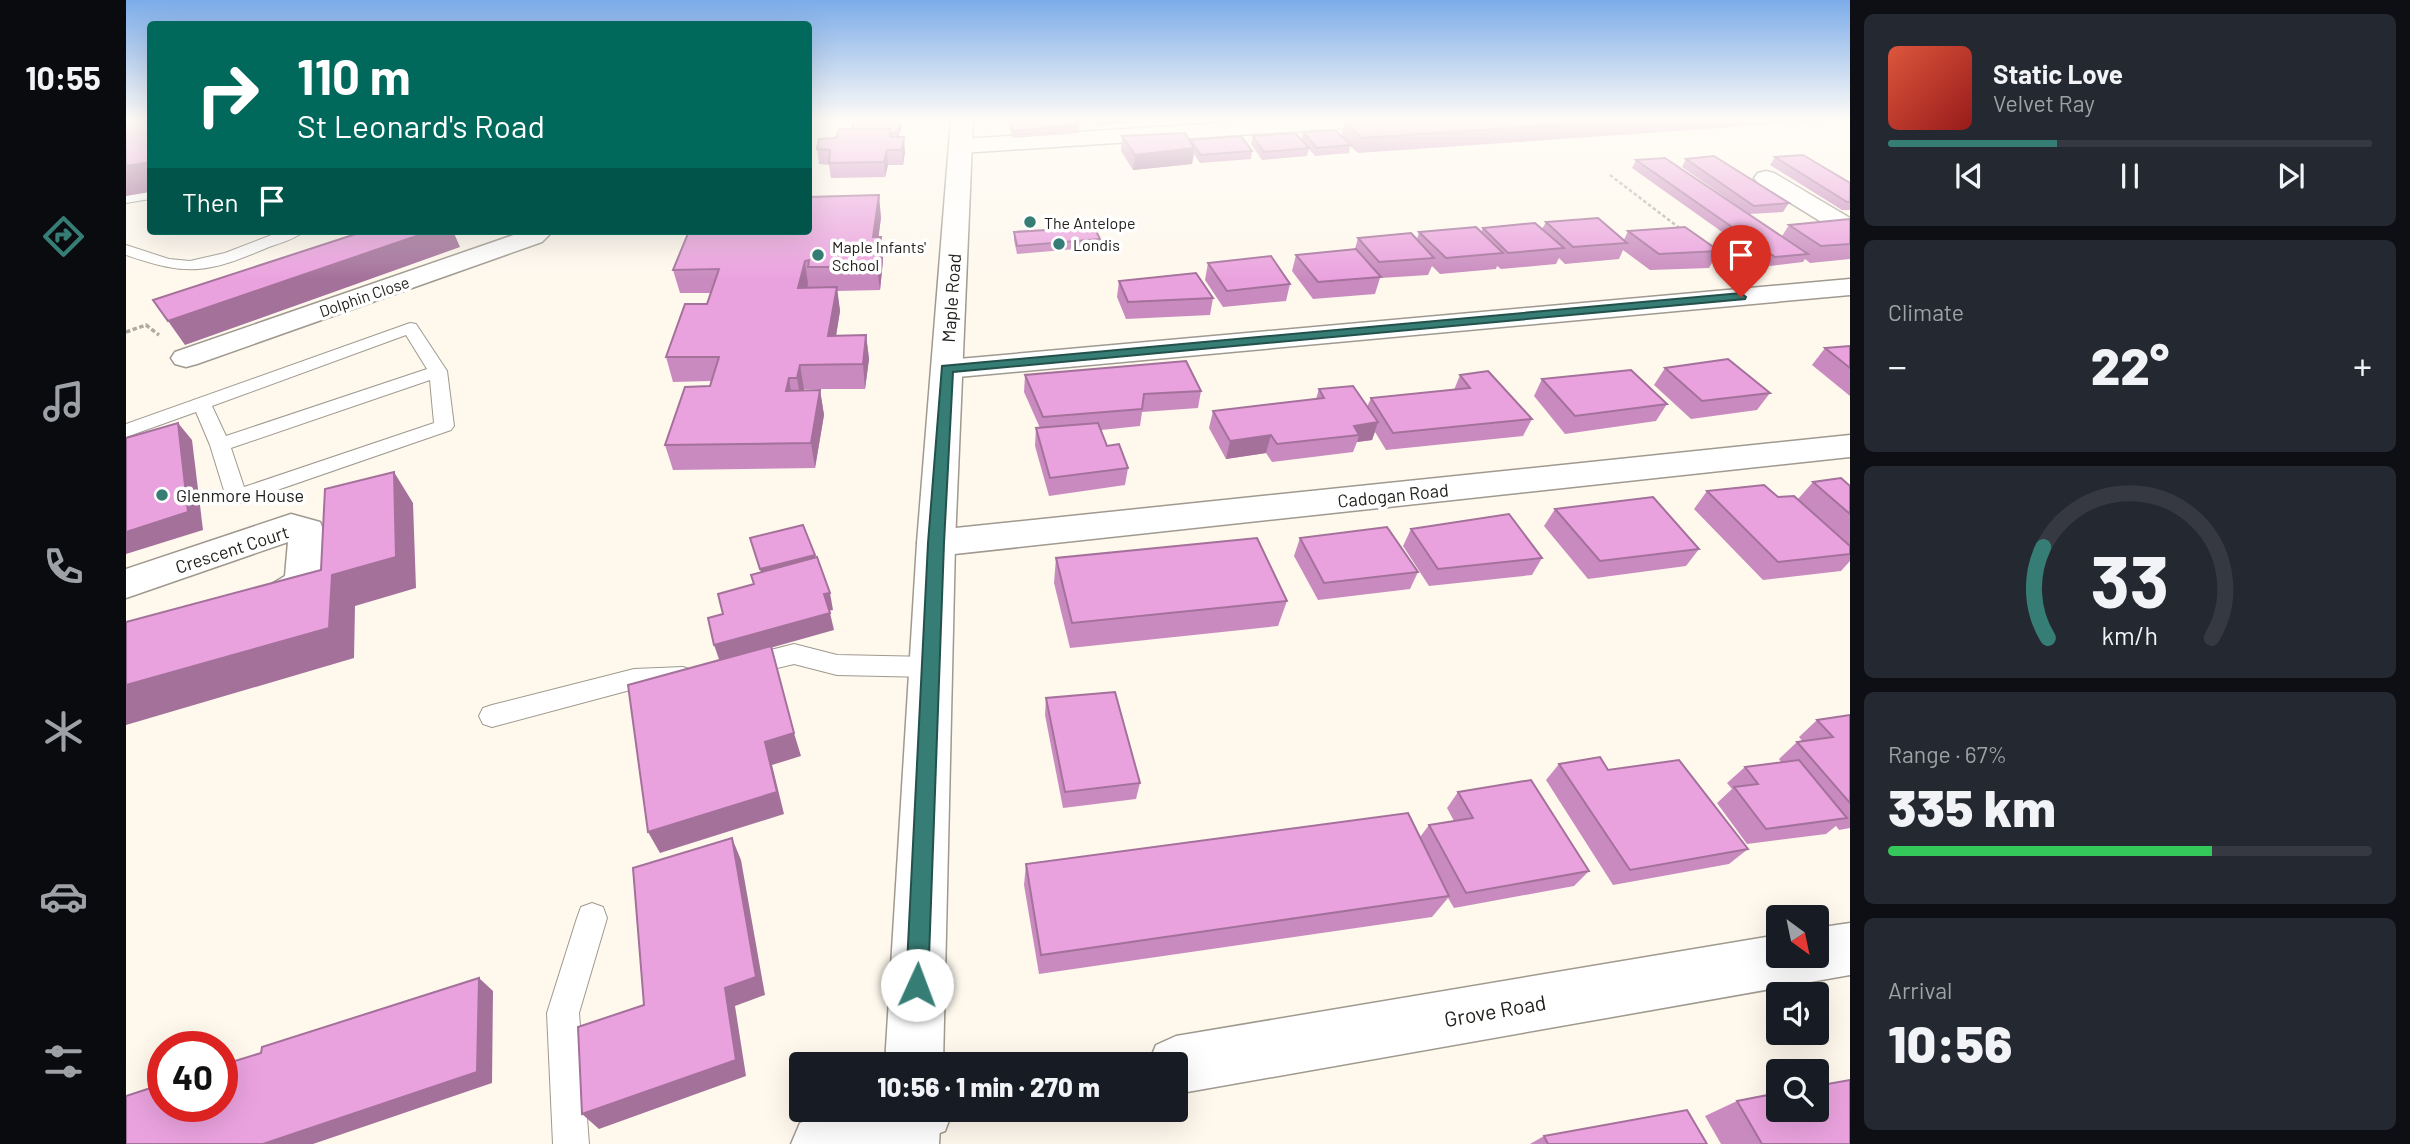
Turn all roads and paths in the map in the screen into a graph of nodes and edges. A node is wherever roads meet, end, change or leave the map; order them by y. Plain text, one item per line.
1 (959, 172) edge
2 (1610, 176) dead end
3 (1766, 178) dead end
4 (147, 195) edge
5 (128, 198) edge
6 (147, 201) edge
7 (1850, 229) edge
8 (1684, 231) edge
9 (256, 235) edge
10 (285, 235) edge
11 (535, 235) edge
12 (271, 240) junction
13 (1705, 247) edge
14 (126, 250) edge
15 (1850, 288) edge
16 (1768, 295) junction
17 (186, 358) dead end
18 (947, 369) junction
19 (438, 371) junction
20 (202, 405) junction
21 (126, 431) edge
22 (219, 445) junction
23 (1850, 446) edge
24 (936, 543) junction
25 (126, 583) edge
26 (238, 614) edge
27 (930, 667) junction
28 (492, 716) dead end
29 (592, 918) dead end
30 (1850, 950) edge
31 (1829, 953) edge
32 (1766, 963) edge
33 (916, 1052) edge
34 (1188, 1063) edge
35 (878, 1122) edge
36 (571, 1144) edge
37 (821, 1144) edge

1 - 18 street, Maple Road
2 - 8 path
3 - 7 street
4 - 5 lane
5 - 6 lane
9 - 12 lane
10 - 12 lane
11 - 17 street, Dolphin Close
12 - 14 lane
13 - 16 path
15 - 16 street
16 - 18 street
18 - 24 street, Maple Road
19 - 20 lane
19 - 22 lane
19 - 22 lane
20 - 21 lane
20 - 22 lane
23 - 24 street, Cadogan Road
24 - 27 street, Maple Road
25 - 26 street, Crescent Court
27 - 28 lane
27 - 33 street, Maple Road
29 - 36 lane
30 - 31 street, Grove Road
32 - 34 street, Grove Road
35 - 37 street

